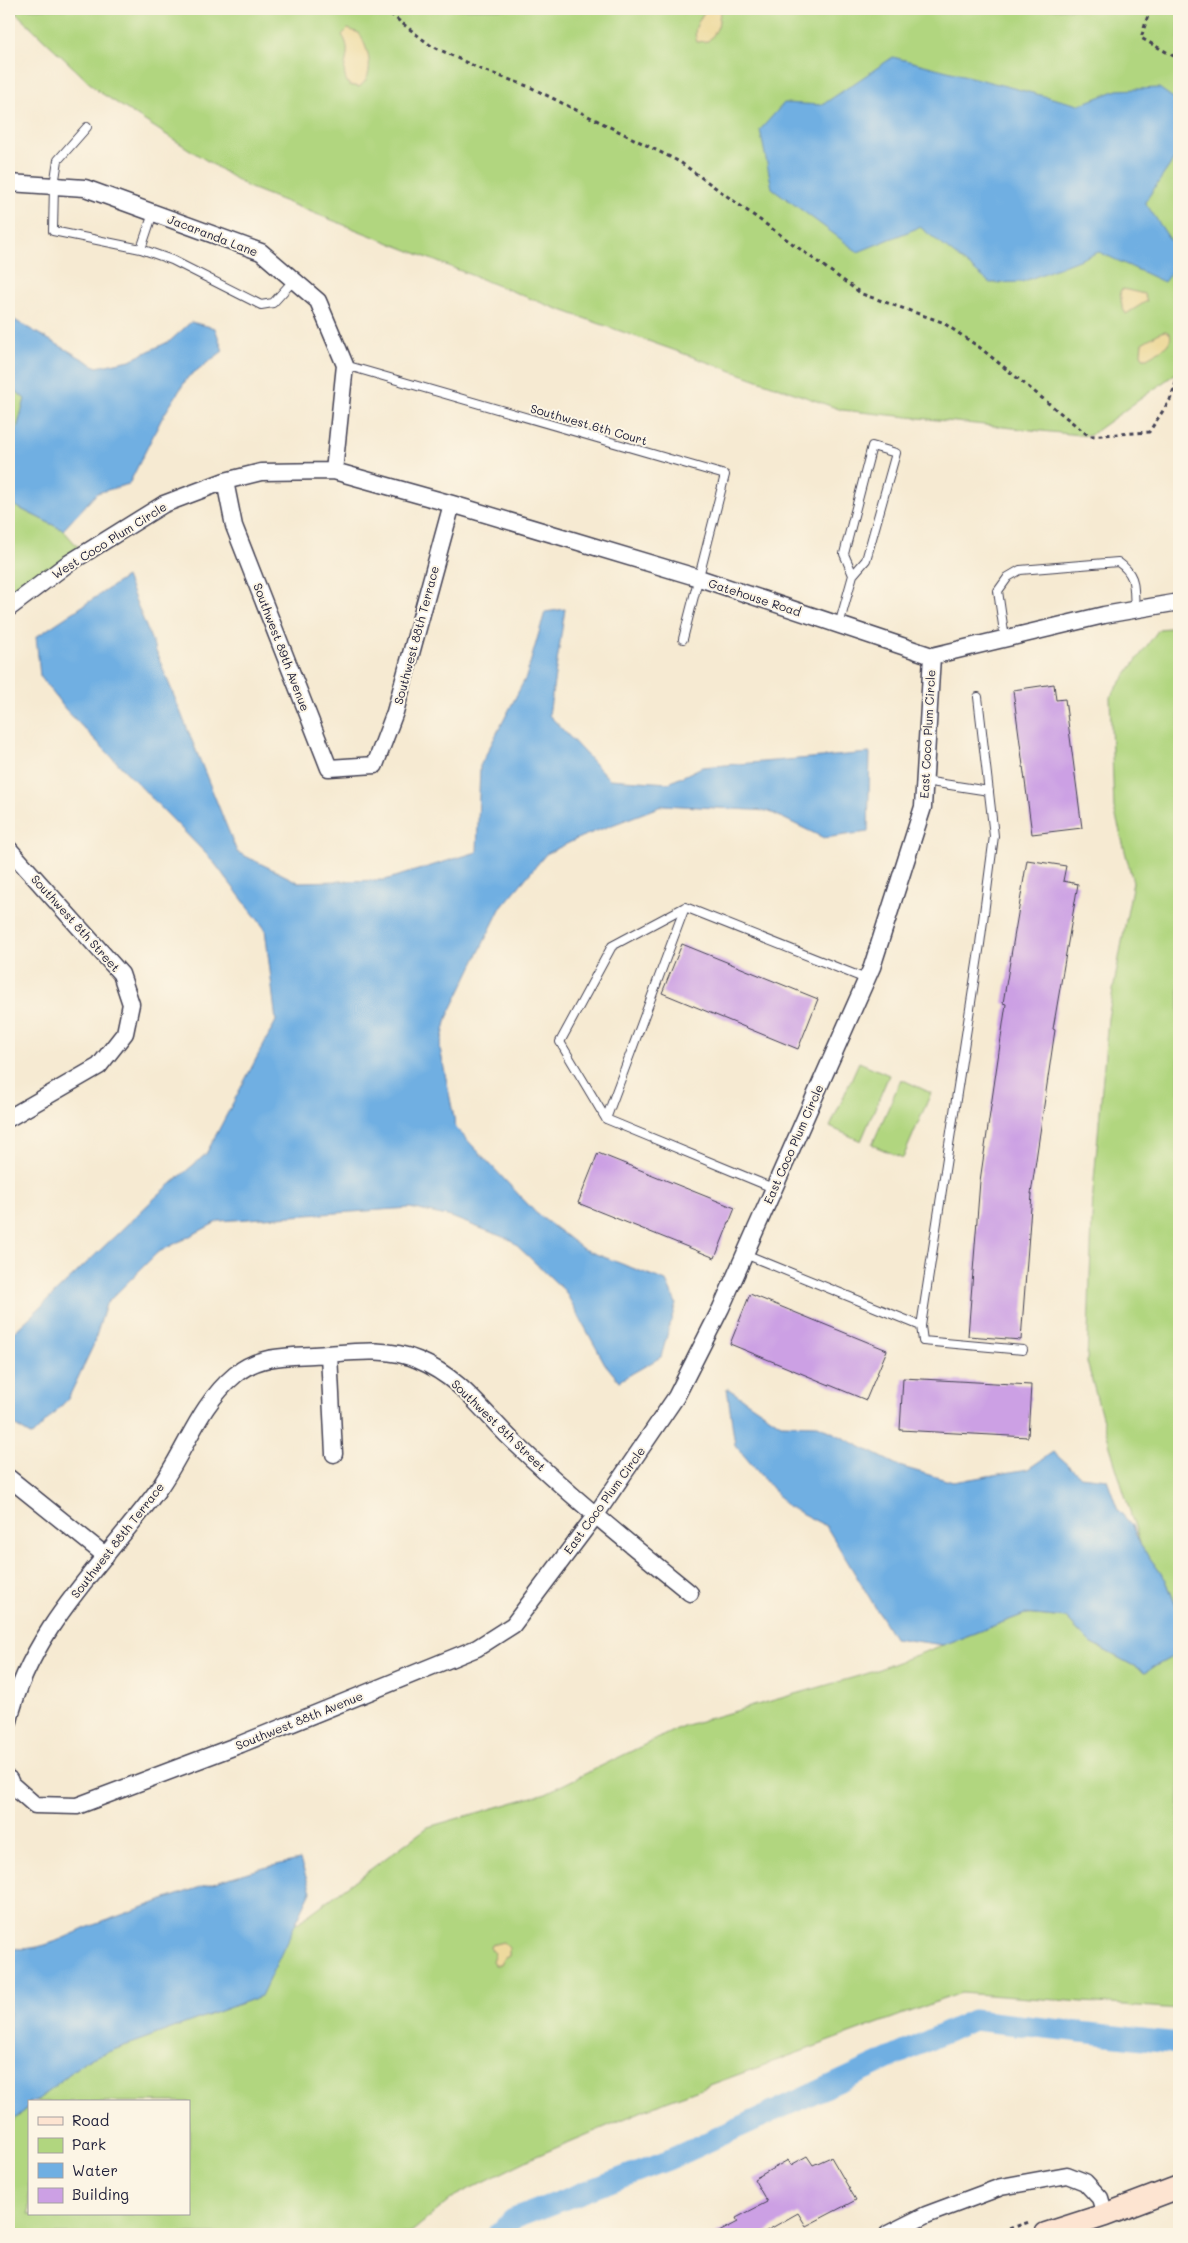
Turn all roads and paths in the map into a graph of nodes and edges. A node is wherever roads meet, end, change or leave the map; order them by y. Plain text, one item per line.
1 (384, 9) edge
2 (1150, 9) edge
3 (1179, 59) edge
4 (87, 127) dead end
5 (9, 183) edge
6 (54, 185) junction
7 (153, 213) junction
8 (141, 249) junction
9 (294, 280) junction
10 (345, 365) junction
11 (1179, 374) edge
12 (334, 471) junction
13 (225, 481) junction
14 (452, 504) junction
15 (853, 575) junction
16 (699, 578) junction
17 (1179, 602) edge
18 (9, 608) edge
19 (1135, 610) junction
20 (839, 625) junction
21 (683, 639) dead end
22 (1005, 639) junction
23 (932, 656) junction
24 (978, 697) dead end
25 (375, 765) joint
26 (924, 781) junction
27 (989, 791) junction
28 (9, 849) edge
29 (685, 907) junction
30 (866, 979) junction
31 (9, 1118) edge
32 (606, 1119) junction
33 (773, 1188) junction
34 (745, 1254) junction
35 (921, 1326) junction
36 (1023, 1350) dead end
37 (329, 1354) junction
38 (271, 1357) joint
39 (334, 1454) dead end
40 (9, 1478) edge
41 (595, 1516) junction
42 (106, 1556) junction
43 (541, 1589) joint
44 (690, 1593) dead end
45 (9, 1721) edge
46 (9, 1779) edge
47 (1179, 2187) edge
48 (1105, 2216) junction
49 (888, 2234) edge
50 (1046, 2234) edge

1 - 11 path
2 - 3 path
4 - 6 lane
5 - 6 street, Jacaranda Lane
6 - 7 street, Jacaranda Lane
6 - 8 lane
7 - 8 lane
7 - 9 street, Jacaranda Lane
8 - 9 lane
9 - 10 street, Jacaranda Lane
10 - 12 street, Jacaranda Lane
10 - 16 lane, Southwest 6th Court
12 - 13 street, West Coco Plum Circle
12 - 14 street, Gatehouse Road
13 - 18 street, West Coco Plum Circle
13 - 25 street, Southwest 89th Avenue
14 - 16 street, Gatehouse Road
14 - 25 street, Southwest 88th Terrace
15 - 15 lane
15 - 20 lane
16 - 20 street, Gatehouse Road
16 - 21 lane
17 - 19 street
19 - 22 street
19 - 22 lane
20 - 23 street, Gatehouse Road
22 - 23 street
23 - 26 street, East Coco Plum Circle
24 - 27 lane
26 - 27 lane
26 - 30 street, East Coco Plum Circle
27 - 35 lane
28 - 31 street, Southwest 8th Street
29 - 30 lane
29 - 32 lane
29 - 32 lane
30 - 33 street, East Coco Plum Circle
32 - 33 lane
33 - 34 street, East Coco Plum Circle
34 - 35 lane
34 - 41 street, East Coco Plum Circle
35 - 36 lane
37 - 38 street, Southwest 8th Street
37 - 39 street
37 - 41 street, Southwest 8th Street
38 - 42 street, Southwest 88th Terrace
40 - 42 street
41 - 43 street, East Coco Plum Circle
41 - 44 street, Southwest 8th Street
42 - 45 street, Southwest 88th Terrace
43 - 46 street, Southwest 88th Avenue
47 - 48 main road
48 - 49 street
48 - 50 main road

